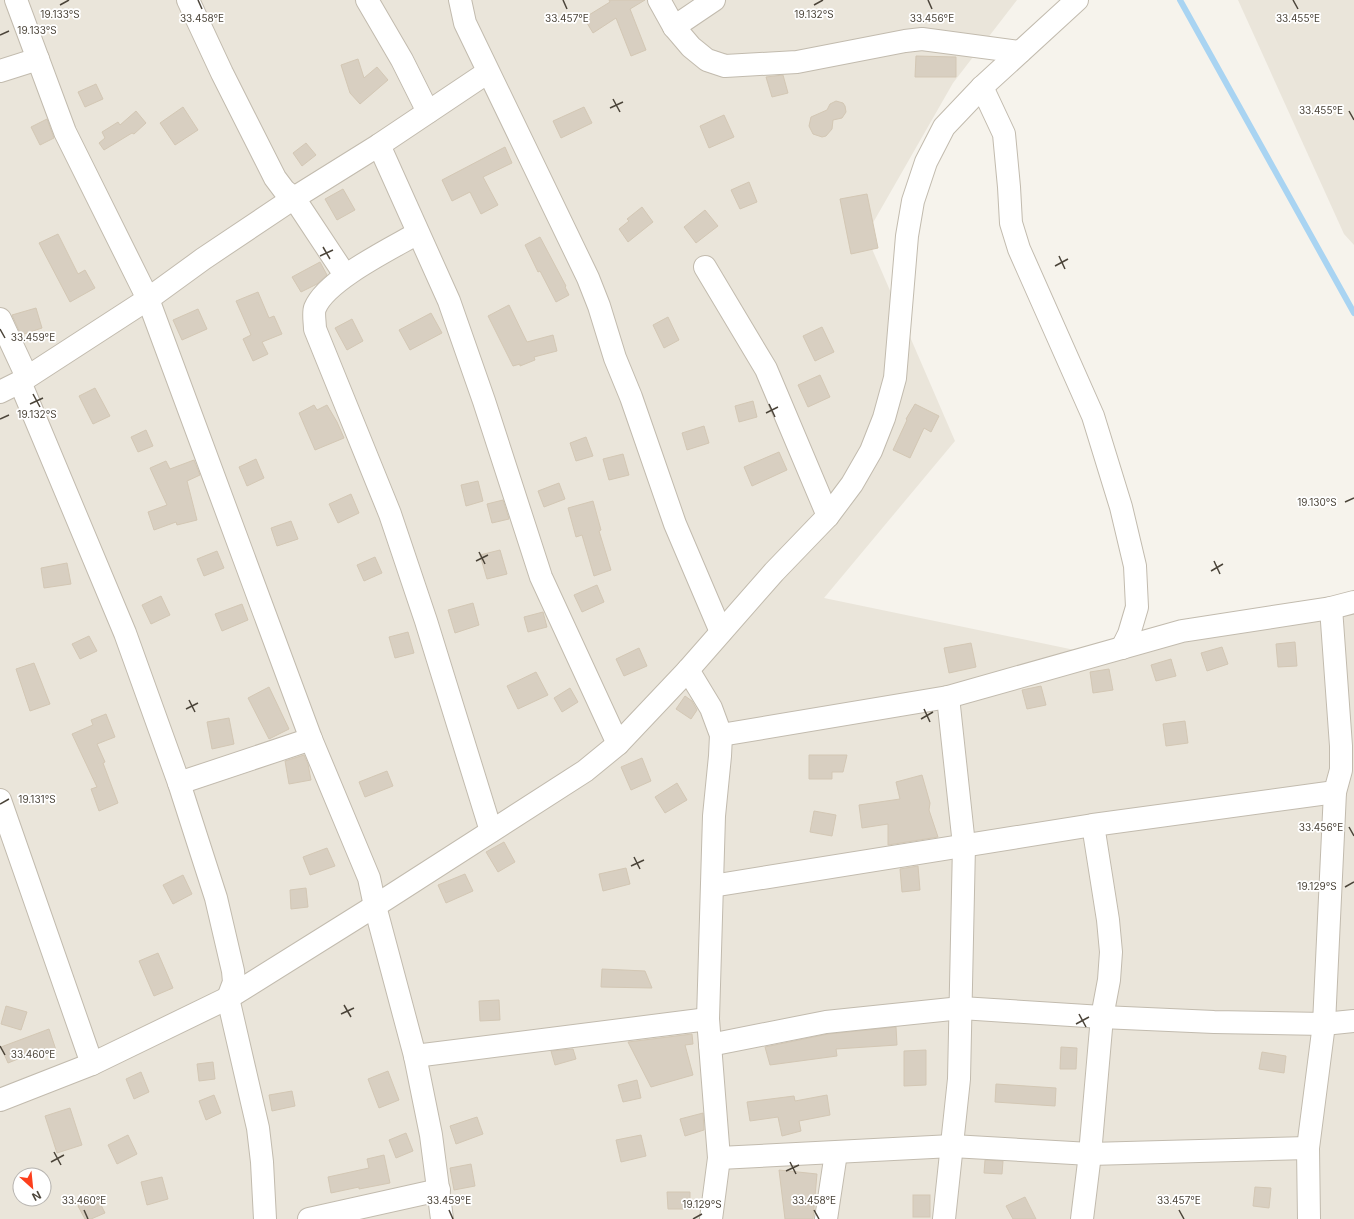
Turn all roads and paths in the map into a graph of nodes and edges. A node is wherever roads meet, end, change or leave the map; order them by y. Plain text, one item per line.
1 (16, 0) edge
2 (188, 0) edge
3 (367, 0) edge
4 (460, 0) edge
5 (658, 0) edge
6 (714, 0) edge
7 (1077, 0) edge
8 (674, 27) junction
9 (1020, 52) junction
10 (38, 59) junction
11 (0, 71) edge
12 (488, 72) junction
13 (982, 87) junction
14 (428, 112) junction
15 (379, 145) junction
16 (294, 198) junction
17 (418, 232) junction
18 (705, 267) dead end
19 (345, 275) junction
20 (148, 299) junction
21 (0, 319) edge
22 (23, 380) junction
23 (0, 392) edge
24 (828, 516) junction
25 (1354, 602) edge
26 (1331, 608) junction
27 (722, 632) junction
28 (1122, 648) junction
29 (688, 670) junction
30 (948, 697) junction
31 (721, 735) junction
32 (311, 739) junction
33 (618, 744) junction
34 (179, 783) junction
35 (1335, 792) junction
36 (0, 800) edge
37 (1093, 825) junction
38 (491, 832) junction
39 (964, 845) junction
40 (712, 886) junction
41 (375, 906) junction
42 (228, 998) junction
43 (961, 1008) junction
44 (1102, 1017) junction
45 (708, 1019) junction
46 (1354, 1022) edge
47 (1324, 1024) junction
48 (710, 1045) junction
49 (415, 1056) junction
50 (92, 1064) junction
51 (0, 1100) edge
52 (952, 1146) junction
53 (1308, 1148) junction
54 (836, 1153) junction
55 (1090, 1154) junction
56 (719, 1158) junction
57 (439, 1190) junction
58 (265, 1219) edge
59 (309, 1219) edge
60 (442, 1219) edge
61 (711, 1219) edge
62 (826, 1219) edge
63 (944, 1219) edge
64 (1082, 1219) edge
65 (1309, 1219) edge

1 - 10 street
2 - 16 street
3 - 14 street
4 - 12 street
5 - 8 street
6 - 8 street
7 - 9 street
8 - 9 street
9 - 13 street
10 - 11 street
10 - 20 street
12 - 14 street
12 - 27 street
13 - 24 street
13 - 28 street
14 - 15 street
15 - 16 street
15 - 17 street
16 - 19 street
16 - 20 street
17 - 19 street
17 - 33 street
18 - 24 street
19 - 38 street
20 - 22 street
20 - 32 street
21 - 22 street
22 - 23 street
22 - 34 street
24 - 27 street
25 - 26 street
26 - 28 street
26 - 35 street
27 - 29 street
28 - 30 street
29 - 31 street
29 - 33 street
30 - 31 street
30 - 39 street
31 - 40 street
32 - 34 street
32 - 41 street
33 - 38 street
34 - 42 street
35 - 37 street
35 - 47 street
36 - 50 street
37 - 39 street
37 - 44 street
38 - 41 street
39 - 40 street
39 - 43 street
40 - 45 street
41 - 42 street
41 - 49 street
42 - 50 street
42 - 58 street
43 - 44 street
43 - 48 street
43 - 52 street
44 - 47 street
44 - 55 street
45 - 48 street
45 - 49 street
46 - 47 street
47 - 53 street
48 - 56 street
49 - 57 street
50 - 51 street
52 - 54 street
52 - 55 street
52 - 63 street
53 - 55 street
53 - 65 street
54 - 56 street
54 - 62 street
55 - 64 street
56 - 61 street
57 - 59 street
57 - 60 street

